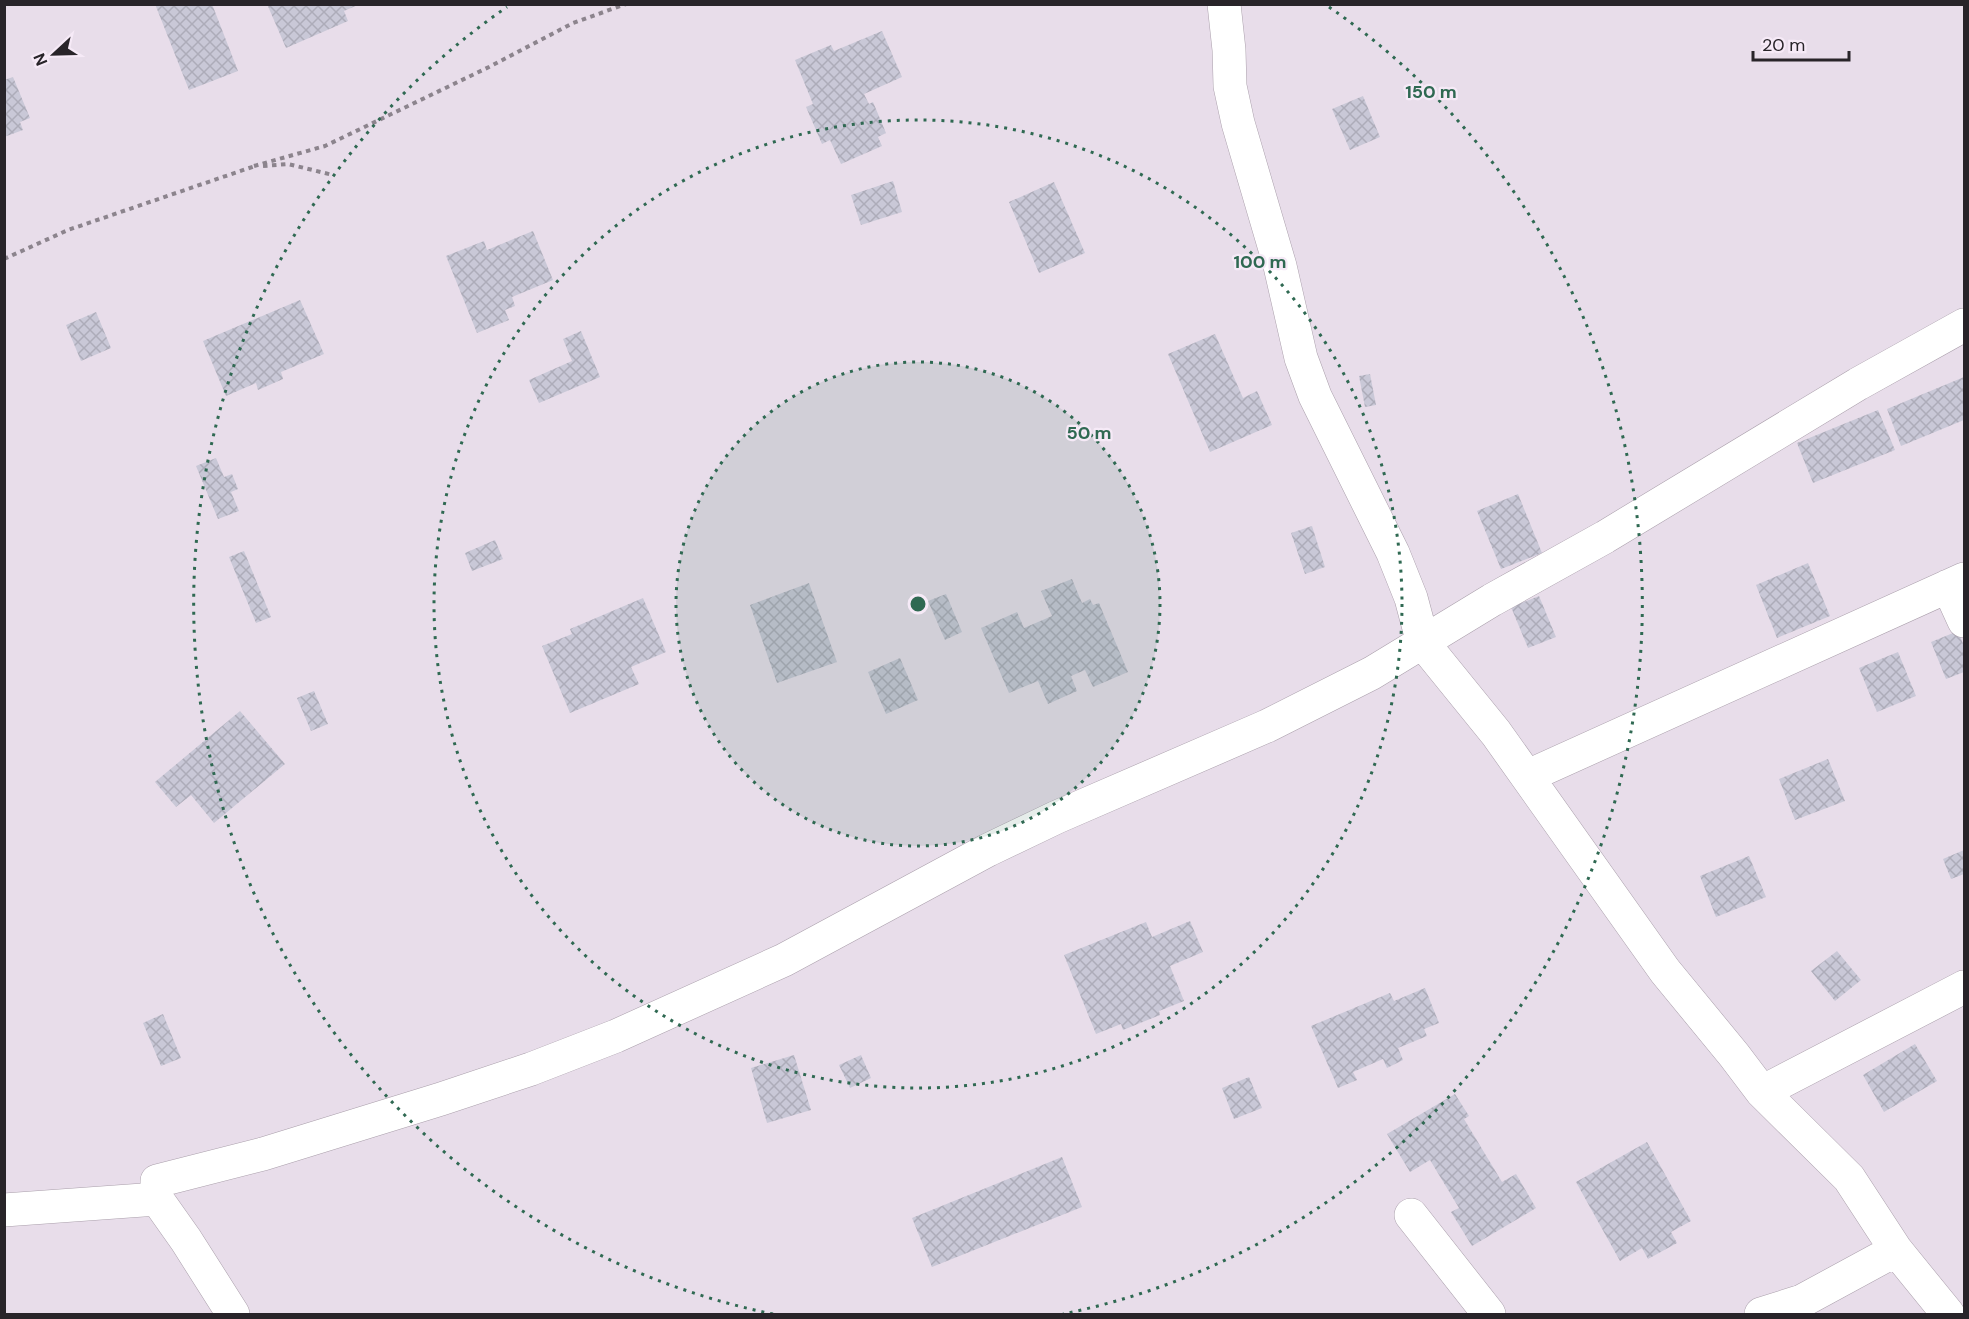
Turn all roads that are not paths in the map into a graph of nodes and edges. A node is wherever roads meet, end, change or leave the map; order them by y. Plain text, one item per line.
1 (1224, 4) edge
2 (1965, 325) edge
3 (1956, 582) edge
4 (1965, 621) edge
5 (1423, 643) junction
6 (1528, 776) junction
7 (1965, 987) edge
8 (1762, 1092) junction
9 (157, 1199) junction
10 (4, 1210) edge
11 (1411, 1215) dead end
12 (1896, 1250) junction
13 (233, 1314) edge
14 (1489, 1314) edge
15 (1761, 1314) edge
16 (1948, 1314) edge

1 - 5 street
2 - 5 street
3 - 4 street
3 - 6 street
5 - 6 street
5 - 9 street
6 - 8 street
7 - 8 street
8 - 12 street
9 - 10 street
9 - 13 street
11 - 14 street
12 - 15 street
12 - 16 street

